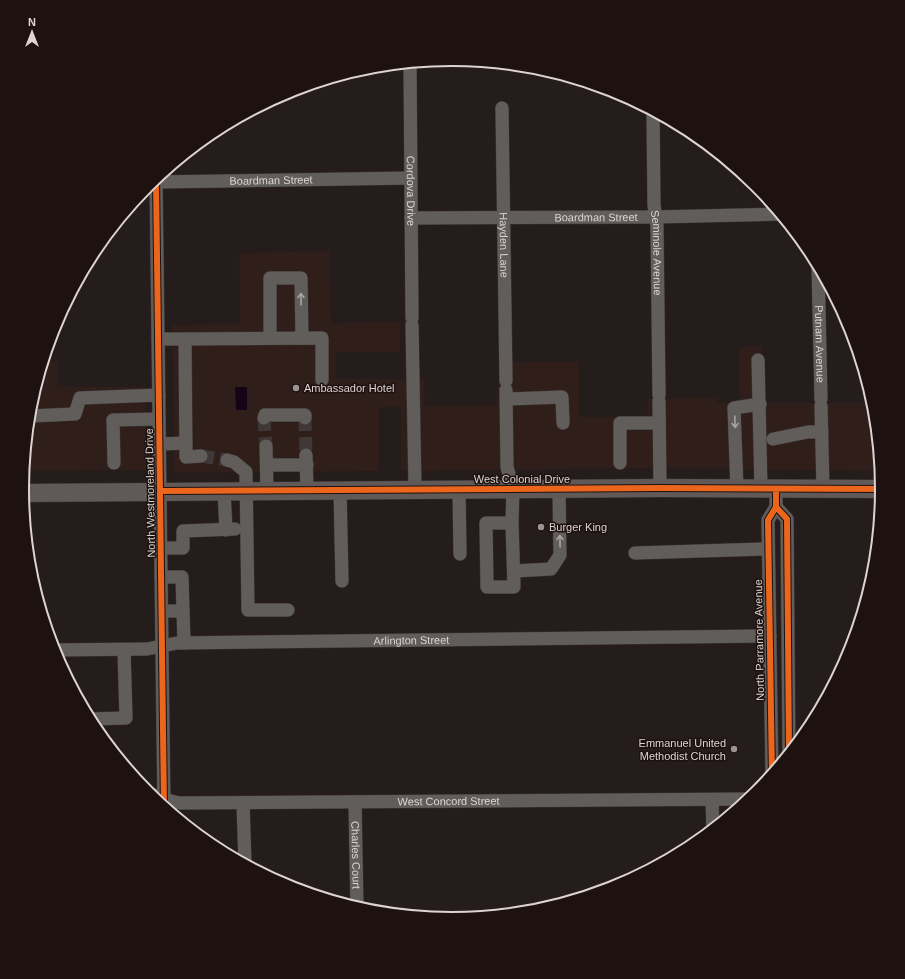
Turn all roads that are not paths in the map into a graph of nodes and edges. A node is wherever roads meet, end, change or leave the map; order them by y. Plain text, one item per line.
1 (410, 69) edge
2 (502, 108) dead end
3 (652, 117) edge
4 (410, 178) junction
5 (163, 181) edge
6 (156, 187) edge
7 (774, 214) edge
8 (656, 217) junction
9 (411, 218) junction
10 (504, 218) junction
11 (818, 277) edge
12 (270, 338) junction
13 (302, 338) junction
14 (158, 339) junction
15 (185, 339) junction
16 (758, 360) dead end
17 (322, 380) dead end
18 (506, 390) junction
19 (159, 395) junction
20 (760, 404) junction
21 (36, 416) edge
22 (264, 418) dead end
23 (305, 418) dead end
24 (159, 419) junction
25 (563, 423) dead end
26 (660, 423) junction
27 (822, 432) junction
28 (773, 438) dead end
29 (186, 443) junction
30 (160, 444) junction
31 (266, 446) tunnel mouth
32 (201, 456) tunnel mouth
33 (227, 460) tunnel mouth
34 (114, 462) dead end
35 (620, 463) dead end
36 (267, 465) junction
37 (559, 488) junction
38 (660, 488) junction
39 (737, 488) junction
40 (414, 489) junction
41 (459, 489) junction
42 (513, 489) junction
43 (768, 489) junction
44 (823, 489) junction
45 (267, 490) junction
46 (307, 490) junction
47 (340, 490) junction
48 (160, 491) junction
49 (224, 491) junction
50 (247, 491) junction
51 (876, 492) edge
52 (29, 493) edge
53 (776, 507) junction
54 (512, 523) junction
55 (161, 548) junction
56 (768, 549) junction
57 (635, 553) dead end
58 (460, 554) dead end
59 (514, 571) junction
60 (161, 577) junction
61 (342, 581) dead end
62 (288, 610) dead end
63 (162, 611) junction
64 (183, 611) junction
65 (770, 636) junction
66 (184, 643) junction
67 (162, 646) junction
68 (60, 650) edge
69 (124, 650) junction
70 (96, 719) edge
71 (789, 746) edge
72 (772, 768) edge
73 (164, 799) edge
74 (712, 800) junction
75 (740, 800) edge
76 (355, 802) junction
77 (167, 803) edge
78 (243, 803) junction
79 (713, 823) edge
80 (245, 858) edge
81 (357, 902) edge

1 - 4 street, Cordova Drive
2 - 10 street, Hayden Lane
3 - 8 street, Seminole Avenue
4 - 5 street, Boardman Street
4 - 9 street, Cordova Drive
6 - 14 street, North Westmoreland Drive
7 - 8 street, Boardman Street
8 - 10 street, Boardman Street
8 - 26 street, Seminole Avenue
9 - 10 street, Boardman Street
9 - 40 street, Cordova Drive
10 - 18 street, Hayden Lane
11 - 27 street, Putnam Avenue
12 - 13 street
13 -> 12 street
12 - 15 street
13 - 17 street
14 - 15 street
14 - 19 street, North Westmoreland Drive
15 - 29 street
16 - 20 street, North Parramore Avenue
18 - 25 street
18 - 42 street, Hayden Lane
19 - 21 street
19 - 24 street, North Westmoreland Drive
20 -> 39 street
20 - 43 street, North Parramore Avenue
22 - 23 street
24 - 30 street, North Westmoreland Drive
24 - 34 street
26 - 35 street
26 - 38 street, Seminole Avenue
27 - 28 street
27 - 44 street, Putnam Avenue
29 - 30 street
29 - 32 street
30 - 48 street, North Westmoreland Drive
31 - 36 street
33 - 50 street
36 - 45 street
36 - 46 street
37 - 38 highway, West Colonial Drive
37 - 42 highway, West Colonial Drive
59 -> 37 street
38 - 39 highway, West Colonial Drive
39 - 43 highway, West Colonial Drive
40 - 41 highway, West Colonial Drive
40 - 47 highway, West Colonial Drive
41 - 42 highway, West Colonial Drive
41 - 58 street
42 - 54 street, Hayden Lane
43 - 44 highway, West Colonial Drive
43 - 53 street, North Parramore Avenue
44 - 51 highway, West Colonial Drive
45 - 46 highway, West Colonial Drive
45 - 50 highway, West Colonial Drive
46 - 47 highway, West Colonial Drive
47 - 61 street
48 - 49 highway, West Colonial Drive
48 - 52 highway, West Colonial Drive
48 - 55 street, North Westmoreland Drive
49 - 50 highway, West Colonial Drive
49 - 55 street
50 - 62 street
53 - 56 street, North Parramore Avenue
53 - 71 street
54 - 59 street, Hayden Lane
54 - 59 street, Hayden Lane
55 - 60 street, North Westmoreland Drive
56 - 57 street
56 - 65 street, North Parramore Avenue
60 - 63 street, North Westmoreland Drive
60 - 64 street
63 - 64 street
63 - 67 street, North Westmoreland Drive
64 - 66 street
65 - 66 street, Arlington Street
65 - 72 street, North Parramore Avenue
66 - 67 street, Arlington Street
67 - 69 street, Arlington Street
67 - 73 street, North Westmoreland Drive
68 - 69 street, Arlington Street
69 - 70 street
74 - 75 street, West Concord Street
74 - 76 street, West Concord Street
74 - 79 street
76 - 78 street, West Concord Street
76 - 81 street, Charles Court
77 - 78 street, West Concord Street
78 - 80 street

